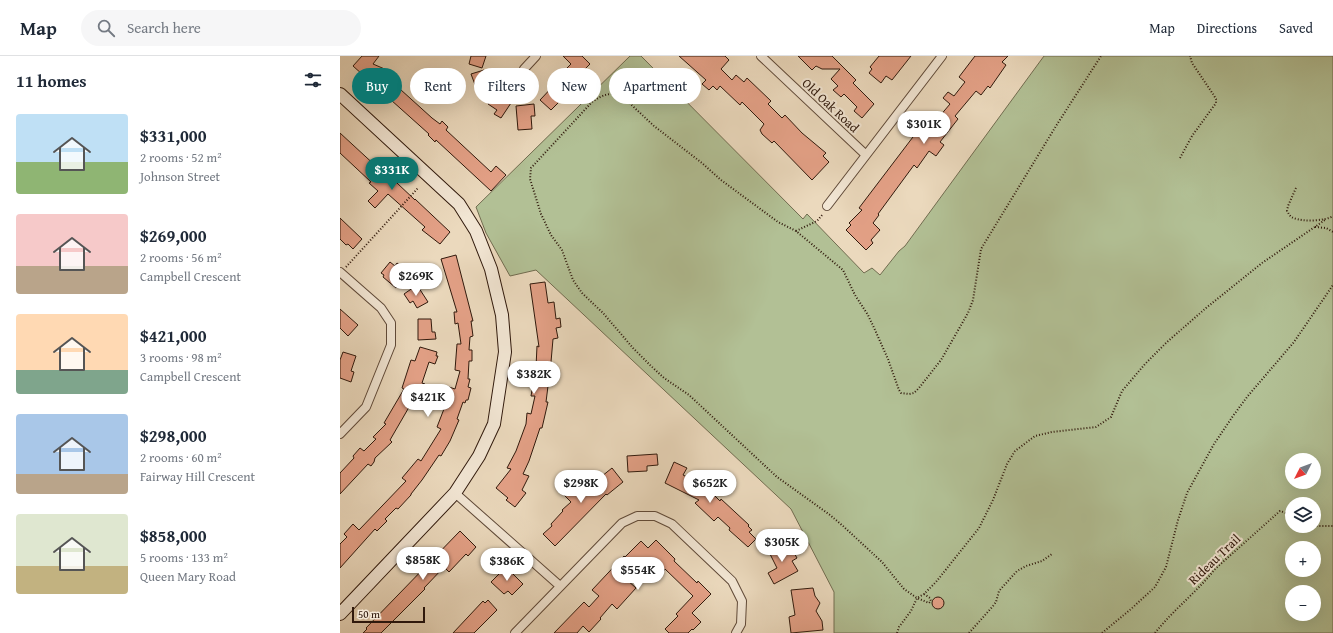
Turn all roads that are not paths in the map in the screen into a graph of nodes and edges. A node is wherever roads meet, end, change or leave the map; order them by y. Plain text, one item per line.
1 (536, 56) edge
2 (762, 56) edge
3 (942, 56) edge
4 (525, 68) edge
5 (340, 94) edge
6 (866, 155) junction
7 (825, 210) road end
8 (340, 272) edge
9 (340, 434) edge
10 (455, 493) junction
11 (560, 586) junction
12 (340, 614) edge
13 (515, 633) edge
14 (736, 633) edge

1 - 4 street
2 - 6 street, Old Oak Road
3 - 6 street
5 - 10 street
6 - 7 street
8 - 9 street
10 - 11 street
10 - 12 street
11 - 13 street
11 - 14 street

